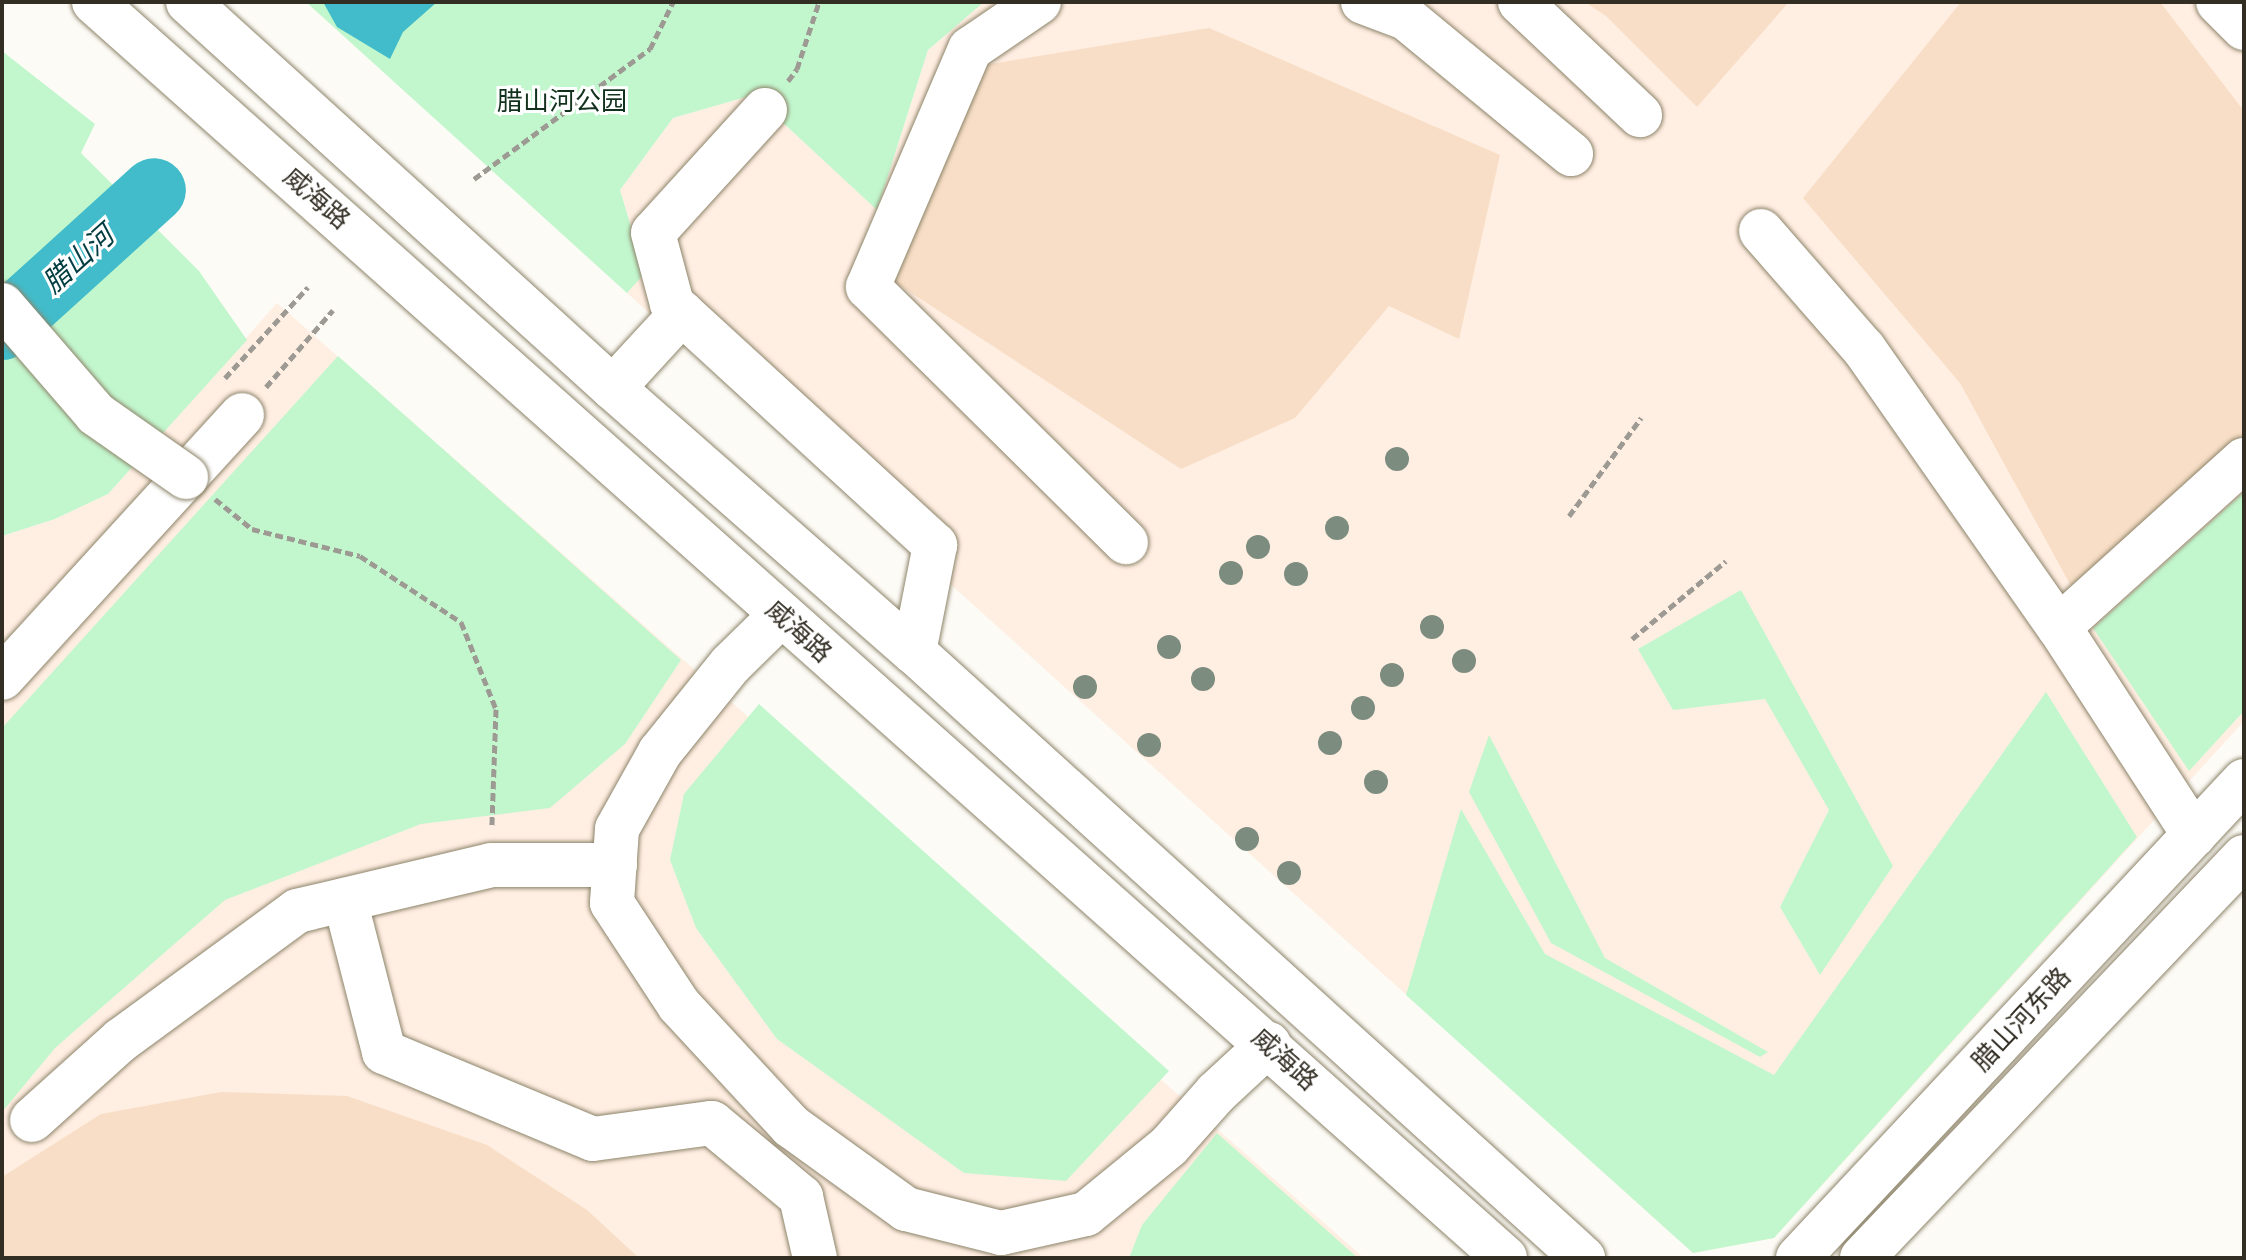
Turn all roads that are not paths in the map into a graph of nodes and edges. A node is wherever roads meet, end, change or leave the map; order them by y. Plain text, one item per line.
1 (94, 2) edge
2 (188, 2) edge
3 (1039, 2) edge
4 (1363, 2) edge
5 (1520, 2) edge
6 (2218, 2) edge
7 (2244, 28) edge
8 (765, 110) road end
9 (1640, 115) dead end
10 (1571, 154) dead end
11 (1761, 231) dead end
12 (2, 305) edge
13 (682, 313) junction
14 (613, 388) junction
15 (242, 415) road end
16 (2244, 460) edge
17 (186, 477) junction
18 (1126, 542) dead end
19 (781, 615) junction
20 (2059, 627) junction
21 (914, 652) junction
22 (2, 678) edge
23 (2244, 781) edge
24 (2194, 835) junction
25 (2244, 857) edge
26 (615, 865) junction
27 (345, 900) junction
28 (1269, 1044) junction
29 (32, 1120) dead end
30 (791, 1126) junction
31 (759, 1162) junction
32 (1046, 1240) edge
33 (815, 1258) edge
34 (1505, 1258) edge
35 (1583, 1258) edge
36 (1798, 1258) edge
37 (1862, 1258) edge

1 - 19 main road, 威海路
2 - 14 main road, 威海路
3 - 18 main road
4 - 10 main road
5 - 9 main road
6 - 7 main road
8 - 13 main road
11 - 20 main road
12 - 17 main road, bridge
13 - 14 main road
13 - 21 main road
14 - 21 main road, 威海路
15 - 17 main road
16 - 20 main road
17 - 22 main road
19 - 26 main road
19 - 28 main road, 威海路
20 - 24 main road
21 - 35 main road, 威海路
23 - 24 main road, 腊山河东路
24 - 36 main road, 腊山河东路
25 - 37 main road, 腊山河东路
26 - 27 main road
26 - 30 main road
27 - 29 main road
27 - 31 main road
28 - 32 main road
28 - 34 main road, 威海路
30 - 31 main road
30 - 32 main road
31 - 33 main road

